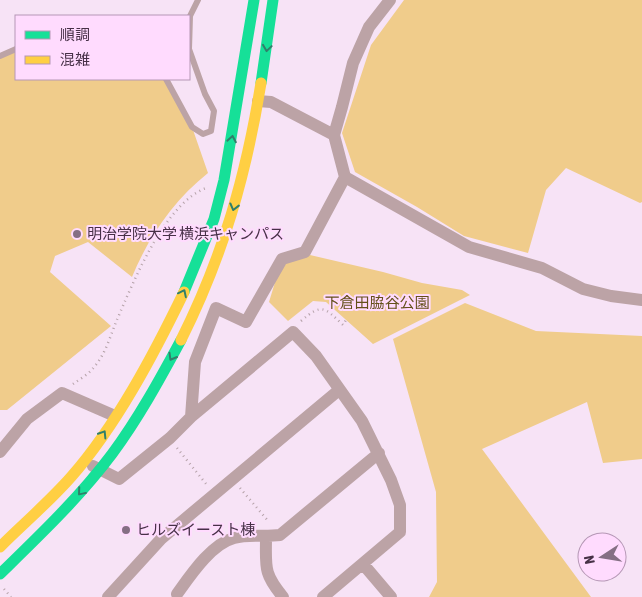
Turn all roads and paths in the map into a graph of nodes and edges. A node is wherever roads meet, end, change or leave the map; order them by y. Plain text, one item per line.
1 (198, 0) edge
2 (254, 0) edge
3 (273, 0) edge
4 (390, 0) edge
5 (190, 16) edge
6 (190, 16) edge
7 (15, 49) edge
8 (190, 49) edge
9 (190, 49) edge
10 (0, 56) edge
11 (167, 80) edge
12 (258, 101) junction
13 (334, 135) junction
14 (345, 178) junction
15 (224, 180) junction
16 (642, 300) edge
17 (346, 320) dead end
18 (293, 332) junction
19 (339, 390) junction
20 (62, 393) junction
21 (115, 416) junction
22 (191, 416) junction
23 (170, 438) junction
24 (0, 452) edge
25 (379, 453) junction
26 (84, 460) junction
27 (98, 470) junction
28 (232, 478) junction
29 (214, 494) junction
30 (280, 535) junction
31 (266, 537) junction
32 (0, 547) edge
33 (362, 564) junction
34 (0, 574) edge
35 (0, 586) edge
36 (176, 596) edge
37 (11, 597) edge
38 (108, 597) edge
39 (283, 597) edge
40 (323, 597) edge
41 (391, 597) edge

1 - 5 lane
15 -> 2 street
3 -> 12 street
4 - 13 street
6 - 8 lane
7 - 10 lane
9 - 11 lane
12 - 13 street
12 -> 27 street
13 - 14 street
14 - 16 street
14 - 22 street
15 - 20 path
21 -> 15 street
17 - 18 path
18 - 19 street
18 - 22 street
19 - 25 street
19 - 28 street
20 - 21 street
20 - 24 street
26 -> 21 street
22 - 23 street
23 - 27 street
23 - 29 path
25 - 30 street
25 - 33 street
26 - 27 street
26 - 32 street
27 -> 34 street
28 - 29 street
28 - 30 path
29 - 38 street
30 - 31 street
31 - 36 street
31 - 39 street
33 - 40 street
33 - 41 street
35 - 37 path

